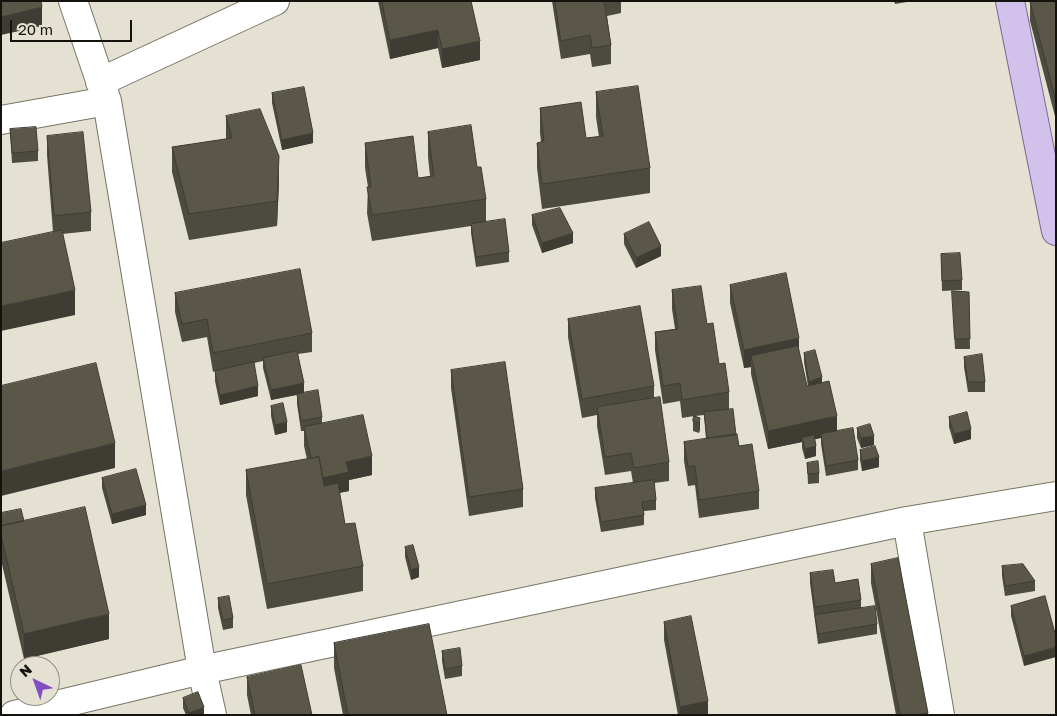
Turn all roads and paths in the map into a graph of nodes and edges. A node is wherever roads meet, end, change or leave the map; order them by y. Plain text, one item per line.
1 (73, 1) edge
2 (275, 1) edge
3 (1010, 1) edge
4 (104, 92) junction
5 (1, 120) edge
6 (1056, 231) edge
7 (1056, 496) edge
8 (907, 521) junction
9 (202, 670) junction
10 (14, 715) edge
11 (212, 715) edge
12 (940, 715) edge

1 - 4 street
2 - 4 street
3 - 6 main road
4 - 5 street
4 - 9 street
7 - 8 street
8 - 9 street
8 - 12 street
9 - 10 street
9 - 11 street

